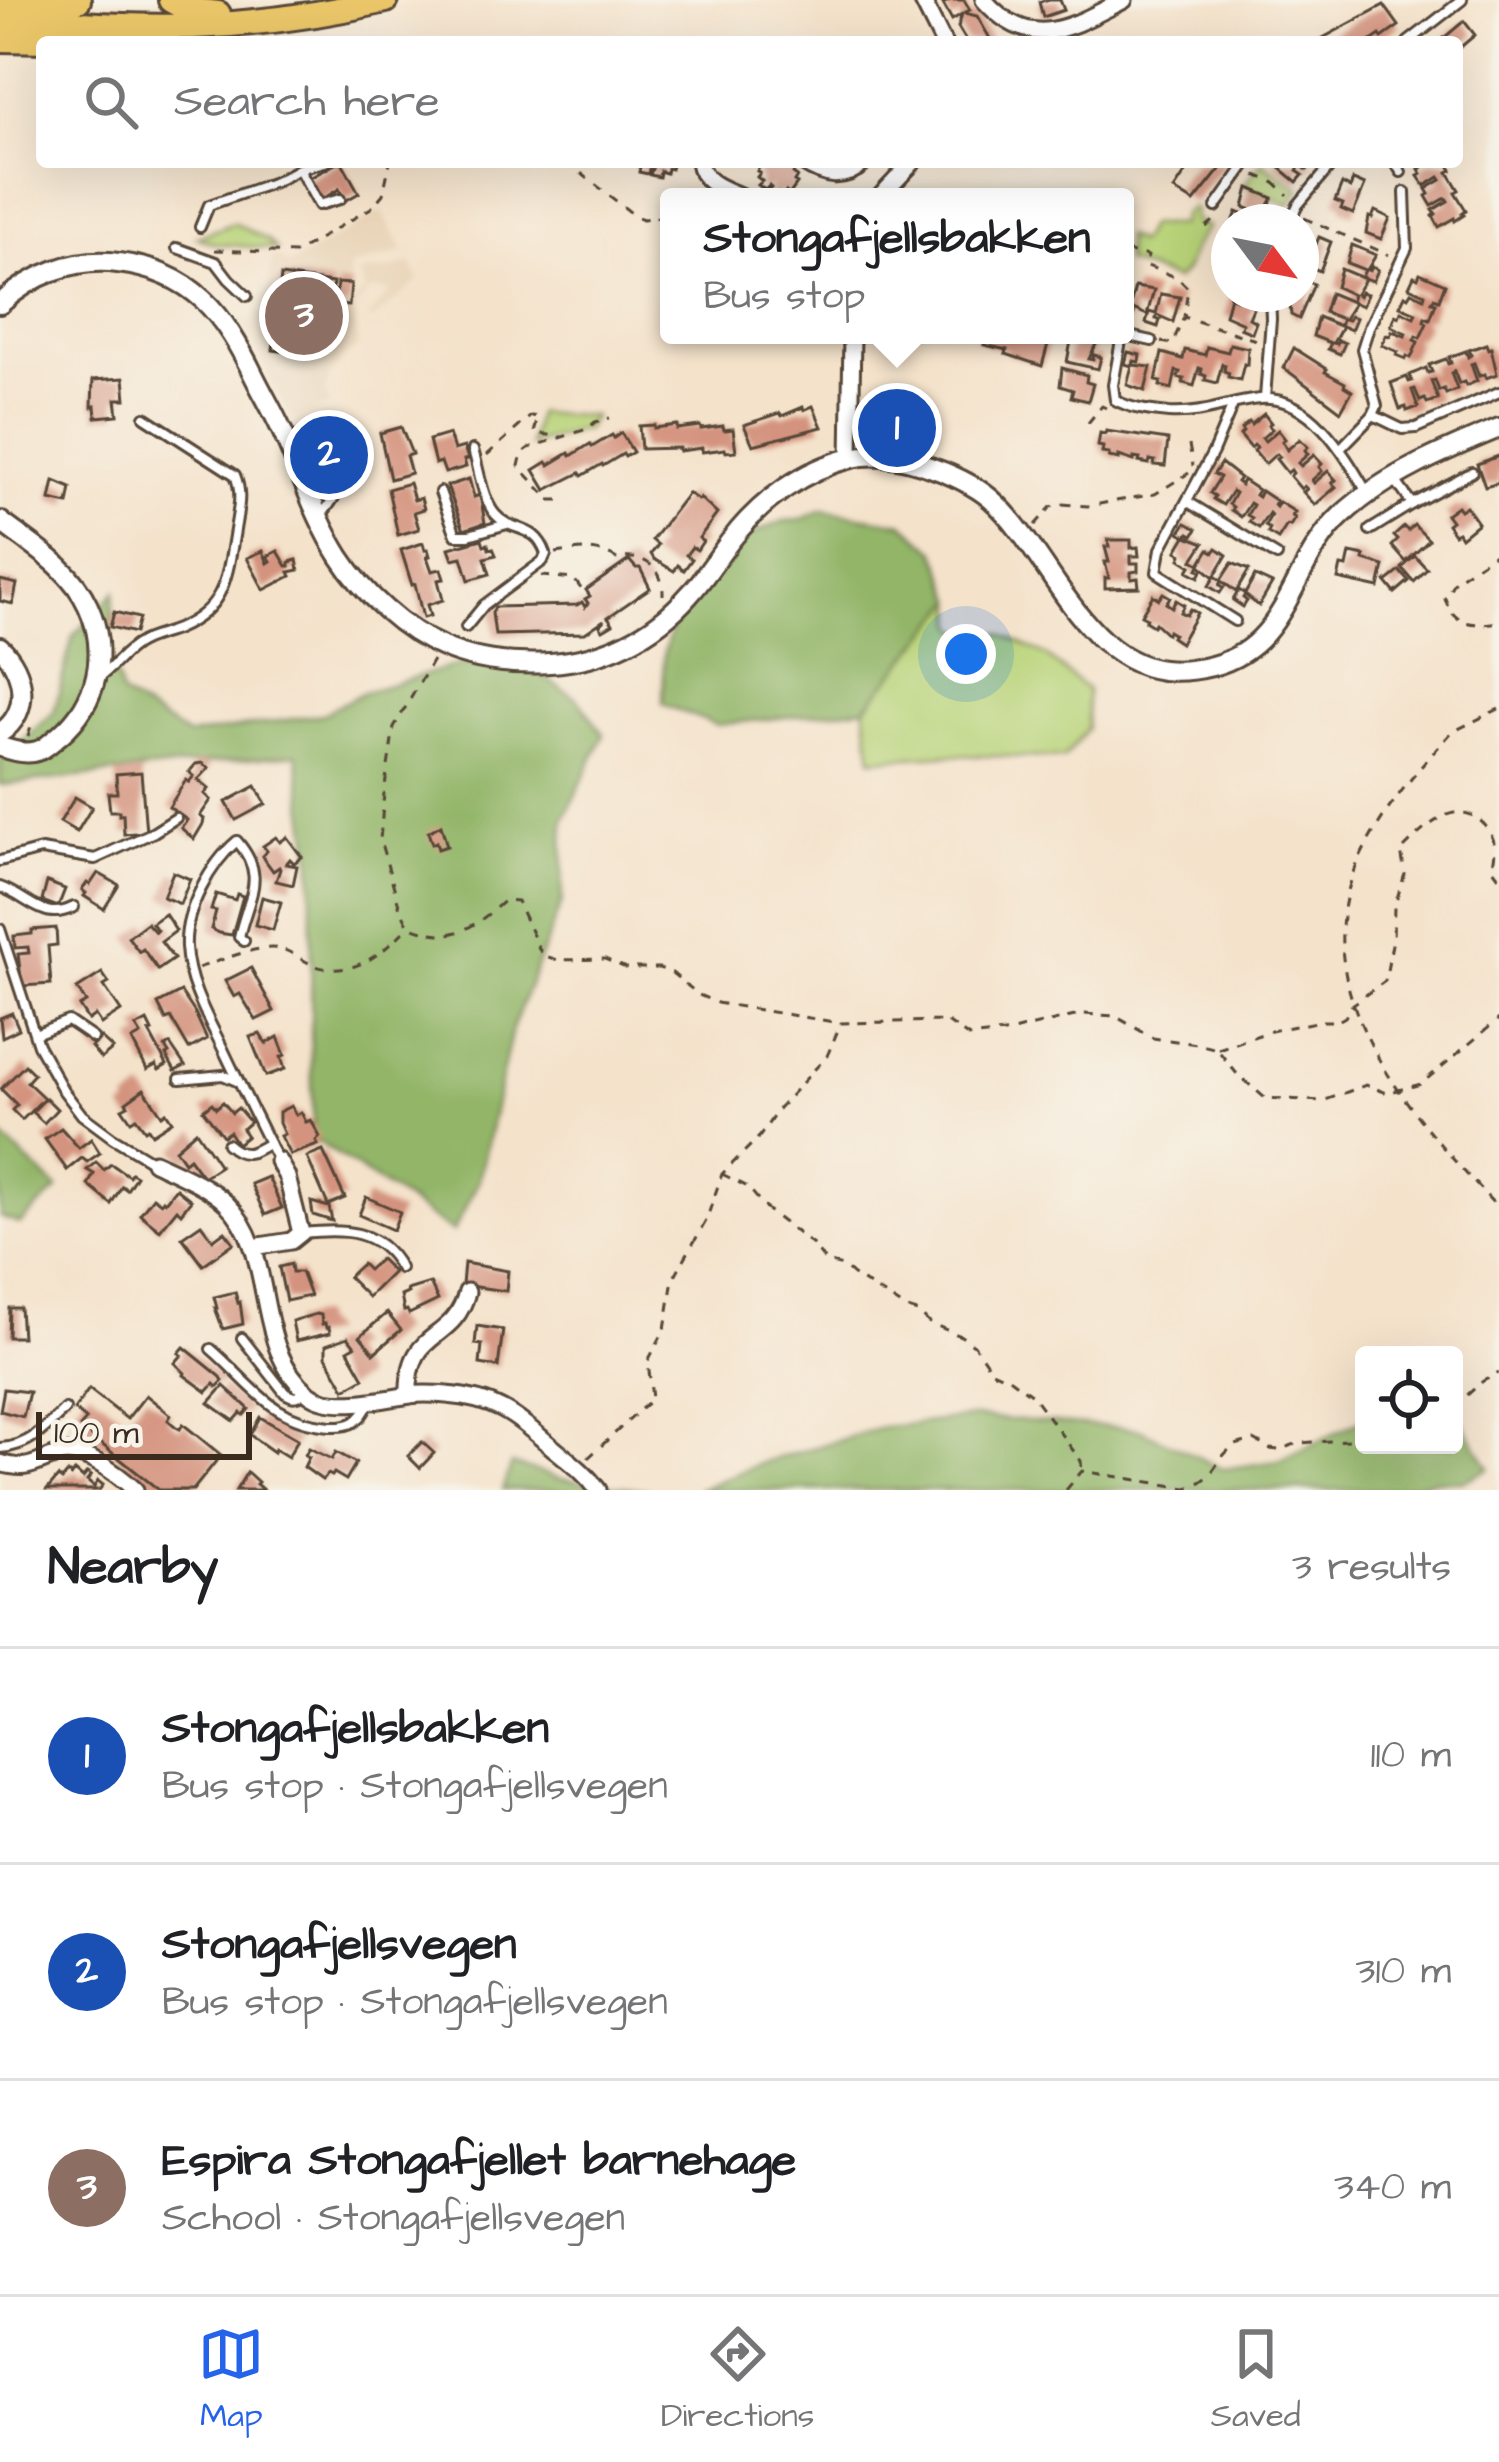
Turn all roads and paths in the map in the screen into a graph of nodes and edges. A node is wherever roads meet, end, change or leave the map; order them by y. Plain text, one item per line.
1 (78, 0) edge
2 (171, 0) edge
3 (386, 0) edge
4 (922, 0) edge
5 (984, 0) edge
6 (1124, 0) edge
7 (1462, 0) edge
8 (0, 1) edge
9 (0, 17) edge
10 (266, 22) junction
11 (241, 36) edge
12 (940, 36) edge
13 (1416, 36) edge
14 (0, 39) edge
15 (36, 39) edge
16 (303, 168) edge
17 (389, 168) edge
18 (574, 168) edge
19 (700, 168) edge
20 (813, 168) edge
21 (857, 168) edge
22 (1243, 168) edge
23 (1250, 168) edge
24 (1329, 168) edge
25 (1399, 168) edge
26 (299, 169) junction
27 (1401, 172) dead end
28 (723, 188) edge
29 (1406, 192) dead end
30 (340, 200) dead end
31 (1221, 204) edge
32 (1297, 204) edge
33 (1299, 204) edge
34 (660, 217) edge
35 (1211, 220) edge
36 (1319, 225) edge
37 (200, 227) dead end
38 (1206, 227) dead end
39 (177, 248) dead end
40 (1134, 252) edge
41 (206, 257) junction
42 (1401, 260) junction
43 (247, 296) dead end
44 (0, 304) edge
45 (1271, 312) edge
46 (1184, 316) junction
47 (1134, 337) edge
48 (1152, 341) joint
49 (1263, 343) dead end
50 (852, 344) edge
51 (1122, 344) edge
52 (1499, 392) edge
53 (1264, 398) junction
54 (1232, 406) junction
55 (851, 409) junction
56 (1113, 410) dead end
57 (1373, 415) junction
58 (145, 417) dead end
59 (610, 418) dead end
60 (1088, 423) dead end
61 (1499, 428) edge
62 (563, 438) junction
63 (286, 440) junction
64 (1189, 445) dead end
65 (1340, 449) junction
66 (473, 450) dead end
67 (850, 458) junction
68 (477, 463) junction
69 (915, 463) junction
70 (1472, 472) dead end
71 (1394, 478) junction
72 (440, 492) dead end
73 (1368, 493) junction
74 (559, 500) dead end
75 (1188, 502) junction
76 (1412, 505) junction
77 (320, 516) junction
78 (0, 521) edge
79 (509, 524) junction
80 (1029, 530) dead end
81 (1370, 530) dead end
82 (1499, 551) edge
83 (546, 554) junction
84 (1277, 556) dead end
85 (524, 574) junction
86 (585, 594) dead end
87 (663, 596) dead end
88 (1235, 621) dead end
89 (1499, 622) edge
90 (466, 627) dead end
91 (0, 646) edge
92 (440, 646) junction
93 (97, 679) junction
94 (1499, 710) edge
95 (2, 730) edge
96 (176, 818) dead end
97 (0, 861) edge
98 (1499, 877) edge
99 (0, 887) edge
100 (74, 907) dead end
101 (409, 926) junction
102 (0, 929) edge
103 (244, 941) dead end
104 (191, 971) junction
105 (1352, 1005) junction
106 (1499, 1019) edge
107 (841, 1023) junction
108 (35, 1034) junction
109 (93, 1038) dead end
110 (1216, 1049) junction
111 (180, 1079) dead end
112 (239, 1082) junction
113 (1401, 1090) junction
114 (269, 1143) junction
115 (227, 1144) dead end
116 (278, 1161) joint
117 (154, 1162) joint
118 (722, 1174) junction
119 (1499, 1209) edge
120 (301, 1234) junction
121 (253, 1247) junction
122 (400, 1268) dead end
123 (467, 1292) dead end
124 (242, 1338) dead end
125 (211, 1349) dead end
126 (1499, 1373) edge
127 (307, 1392) junction
128 (409, 1395) junction
129 (1463, 1399) edge
130 (368, 1402) junction
131 (65, 1409) dead end
132 (1355, 1438) edge
133 (0, 1448) edge
134 (0, 1463) edge
135 (578, 1468) junction
136 (1082, 1471) junction
137 (135, 1488) edge
138 (598, 1490) edge
139 (1066, 1490) edge

1 - 8 main road
2 - 10 main road
3 - 10 main road
4 - 12 street
5 - 6 street
7 - 13 lane
9 - 10 main road
10 - 11 main road
14 - 15 main road
16 - 26 lane
17 - 41 path
18 - 34 path
19 - 28 street
20 - 21 street
22 - 31 lane
23 - 32 path
24 - 33 lane
25 - 27 lane
26 - 30 lane
26 - 37 lane
29 - 42 lane
35 - 38 path
36 - 42 path
39 - 41 lane
40 - 46 path
41 - 43 lane
42 - 57 lane
44 - 63 street
45 - 53 lane
46 - 48 path
46 - 49 path
47 - 48 lane
50 - 55 street
51 - 54 lane
52 - 57 lane
53 - 54 lane
53 - 65 lane
54 - 75 lane
55 - 67 street
55 - 69 lane
56 - 60 path
57 - 65 lane
58 - 93 lane
59 - 62 path
61 - 71 street
62 - 68 path
62 - 74 path
63 - 77 street
63 - 77 lane
64 - 80 path
65 - 73 lane
66 - 68 lane
67 - 69 street
67 - 92 street
68 - 79 lane
69 - 73 street
70 - 76 lane
71 - 73 street
71 - 76 lane
72 - 79 lane
75 - 84 lane
75 - 88 lane
76 - 81 lane
77 - 92 street
78 - 93 street
79 - 83 lane
82 - 89 path
83 - 85 lane
83 - 87 path
85 - 86 path
85 - 90 lane
91 - 95 street
92 - 101 path
93 - 95 street
94 - 105 path
96 - 97 lane
98 - 105 path
99 - 100 lane
101 - 104 path
101 - 107 path
102 - 108 lane
103 - 104 lane
104 - 112 lane
105 - 110 path
105 - 113 path
106 - 113 path
107 - 110 path
107 - 118 path
108 - 109 lane
108 - 117 lane
110 - 113 path
111 - 112 lane
112 - 114 lane
113 - 119 path
114 - 115 lane
114 - 116 lane
116 - 120 street
117 - 121 street
118 - 135 path
118 - 136 path
120 - 121 street
120 - 122 lane
121 - 127 street
123 - 128 street
124 - 127 lane
125 - 130 lane
126 - 129 path
127 - 130 street
128 - 130 street
128 - 135 street
131 - 133 lane
132 - 136 path
134 - 137 street
135 - 138 street
136 - 139 path

